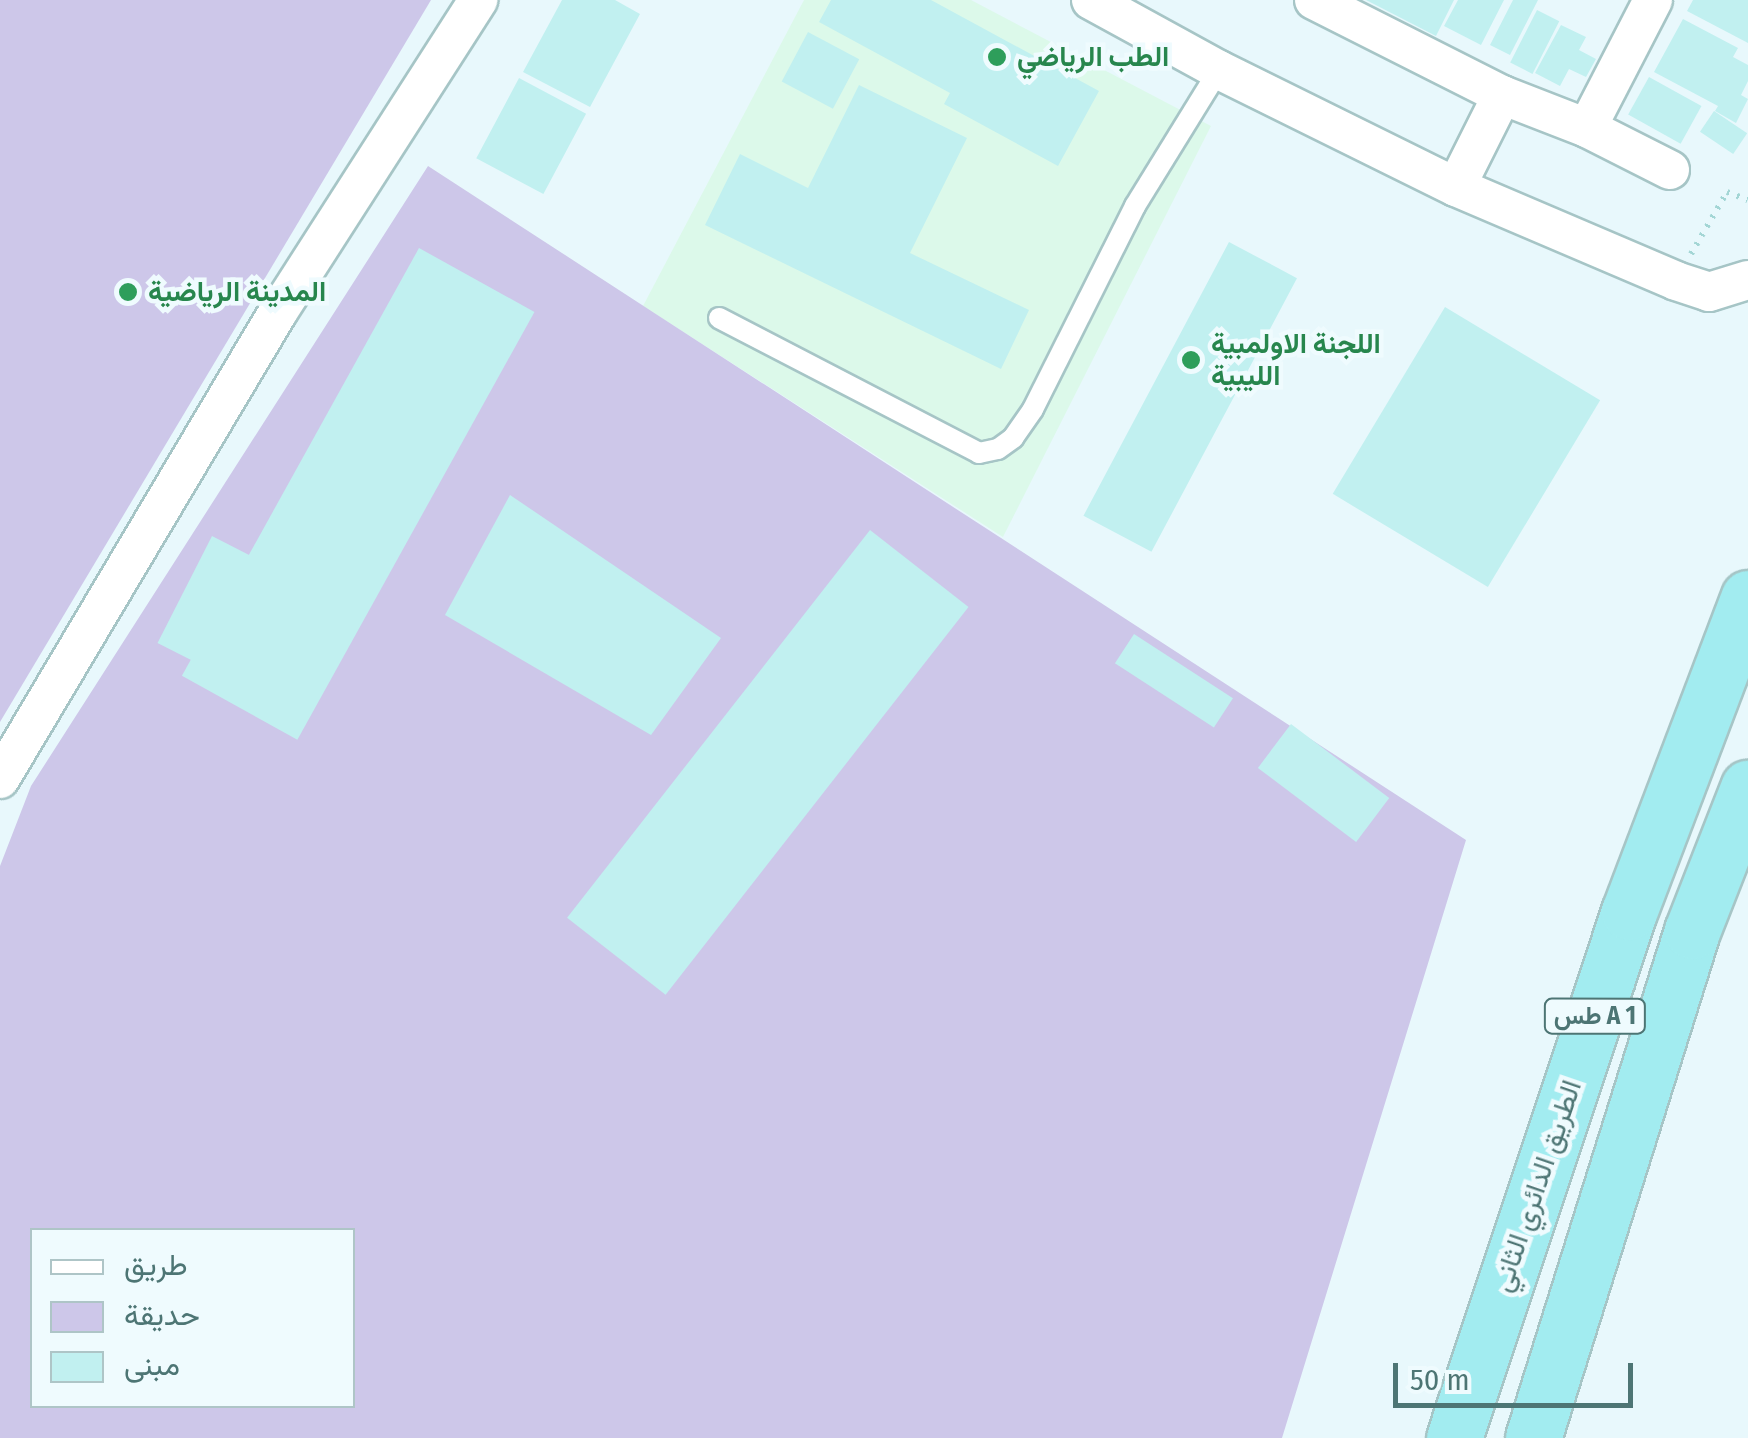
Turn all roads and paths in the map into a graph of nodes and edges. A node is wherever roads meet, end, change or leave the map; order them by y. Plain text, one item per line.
1 (478, 0) edge
2 (1091, 0) edge
3 (1650, 1) edge
4 (1321, 2) edge
5 (1218, 70) junction
6 (1502, 95) junction
7 (1587, 128) junction
8 (1670, 170) dead end
9 (1456, 187) junction
10 (1748, 200) edge
11 (1748, 280) edge
12 (1676, 281) junction
13 (719, 318) dead end
14 (1748, 598) edge
15 (0, 779) edge
16 (1748, 788) edge
17 (1454, 1438) edge
18 (1533, 1438) edge

1 - 15 street
2 - 5 street
3 - 7 street
4 - 6 street
5 - 9 street
5 - 13 lane
6 - 7 street
6 - 9 street
7 - 8 street
9 - 12 street
10 - 12 path
11 - 12 street
14 - 17 highway, الطريق الدائري الثاني / طس A 1
16 - 18 highway, طس A 1

